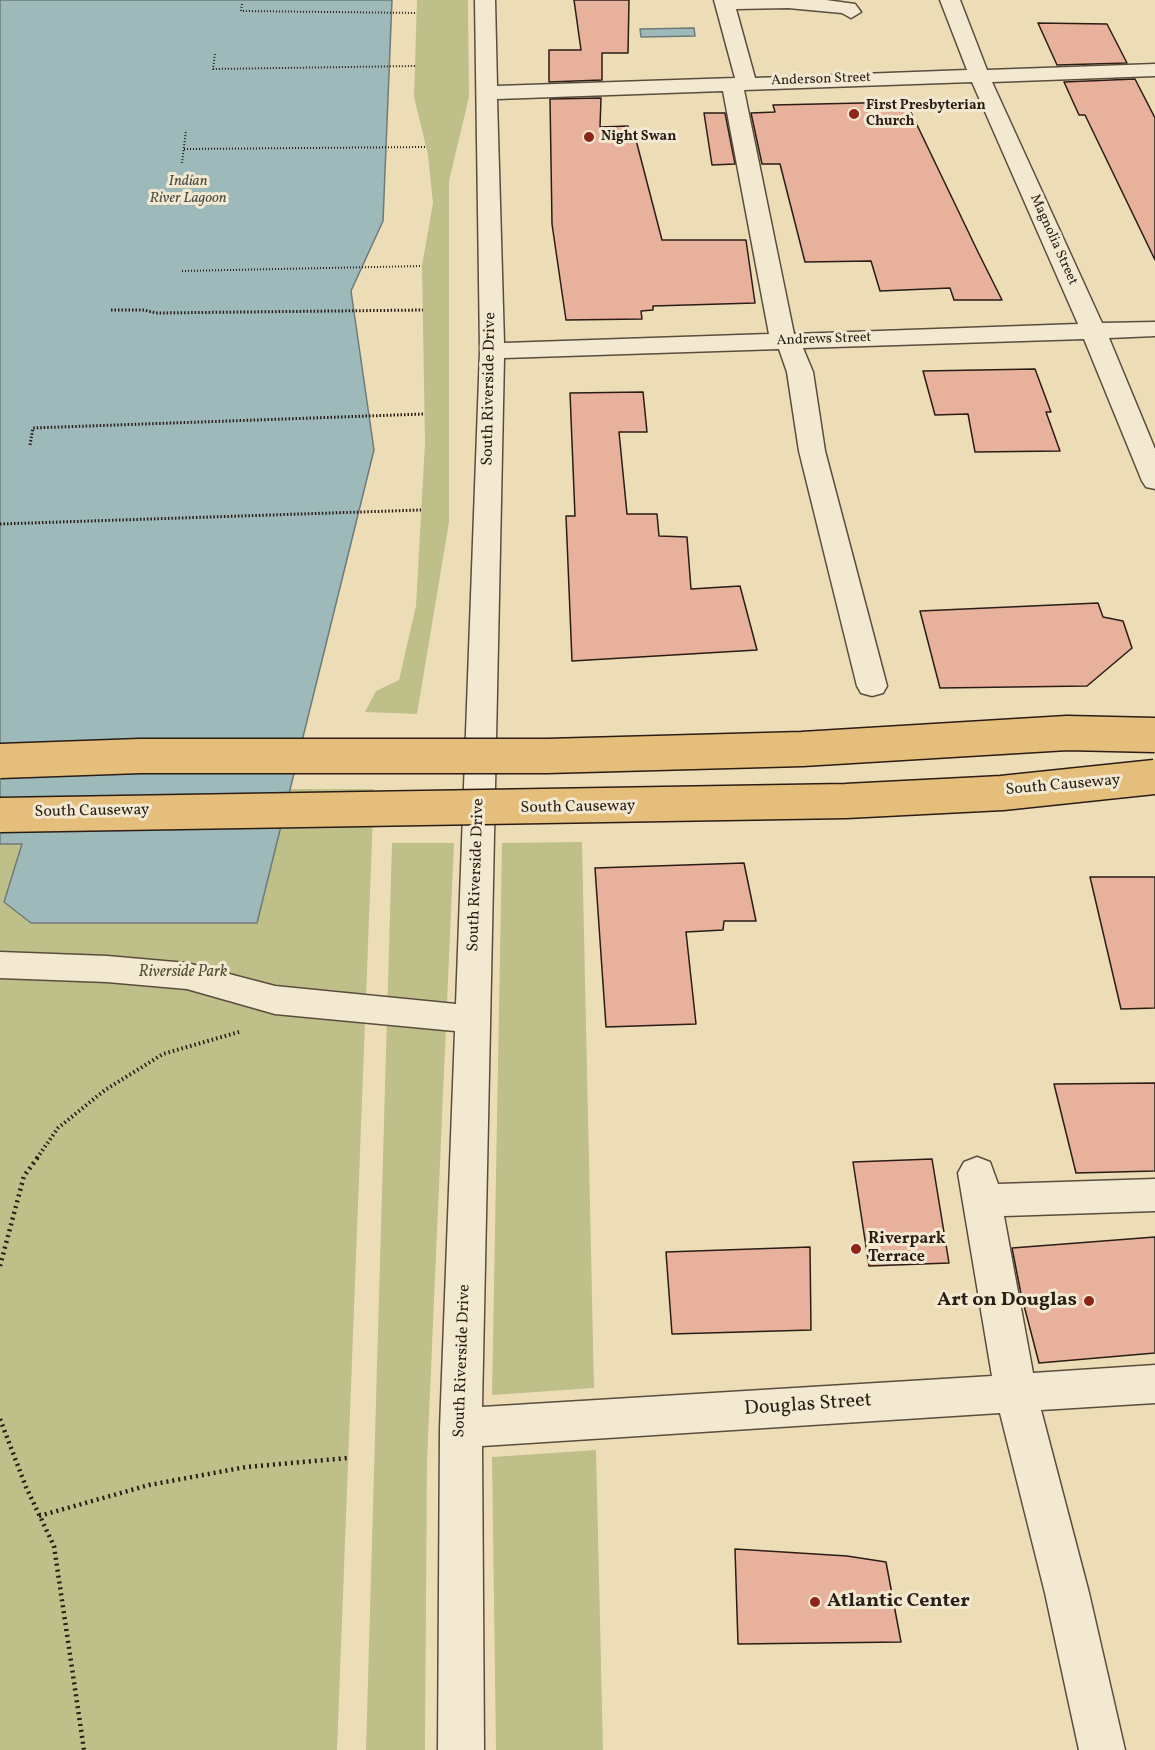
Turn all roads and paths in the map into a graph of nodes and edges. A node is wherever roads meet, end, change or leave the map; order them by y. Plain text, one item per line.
1 (485, 0) edge
2 (950, 0) edge
3 (724, 1) edge
4 (242, 4) dead end
5 (850, 12) dead end
6 (417, 13) dead end
7 (215, 54) dead end
8 (415, 66) dead end
9 (1155, 70) edge
10 (979, 75) junction
11 (739, 83) junction
12 (487, 93) junction
13 (186, 130) dead end
14 (426, 147) dead end
15 (184, 149) junction
16 (182, 163) dead end
17 (422, 266) dead end
18 (182, 271) dead end
19 (111, 310) dead end
20 (423, 310) dead end
21 (1155, 329) edge
22 (1094, 332) junction
23 (785, 342) junction
24 (492, 351) junction
25 (424, 414) dead end
26 (30, 445) dead end
27 (1155, 481) edge
28 (421, 510) dead end
29 (0, 524) edge
30 (872, 686) dead end
31 (1155, 735) edge
32 (0, 761) edge
33 (1155, 777) edge
34 (0, 815) edge
35 (0, 965) edge
36 (473, 1019) junction
37 (247, 1032) dead end
38 (1155, 1195) edge
39 (0, 1266) edge
40 (1155, 1384) edge
41 (1016, 1393) junction
42 (0, 1419) edge
43 (460, 1428) junction
44 (348, 1458) dead end
45 (39, 1516) junction
46 (84, 1750) edge
47 (461, 1750) edge
48 (1102, 1750) edge

1 - 12 street, South Riverside Drive
2 - 10 street, Magnolia Street
3 - 5 street
3 - 11 street
4 - 6 path
7 - 8 path
9 - 10 street, Anderson Street
10 - 11 street, Anderson Street
10 - 22 street, Magnolia Street
11 - 12 street, Anderson Street
11 - 23 street
12 - 24 street, South Riverside Drive
13 - 15 path
14 - 15 path
15 - 16 path
17 - 18 path
19 - 20 path
21 - 22 street, Andrews Street
22 - 23 street, Andrews Street
22 - 27 street, Magnolia Street
23 - 24 street, Andrews Street
23 - 30 street
24 - 36 street, South Riverside Drive
25 - 26 path
28 - 29 path
31 - 32 main road, bridge
33 - 34 main road, South Causeway, bridge
35 - 36 street
36 - 43 street, South Riverside Drive
37 - 39 path
38 - 41 street
40 - 41 street, Douglas Street
41 - 43 street, Douglas Street
41 - 48 street
42 - 45 path
43 - 47 street, South Riverside Drive
44 - 45 path
45 - 46 path

